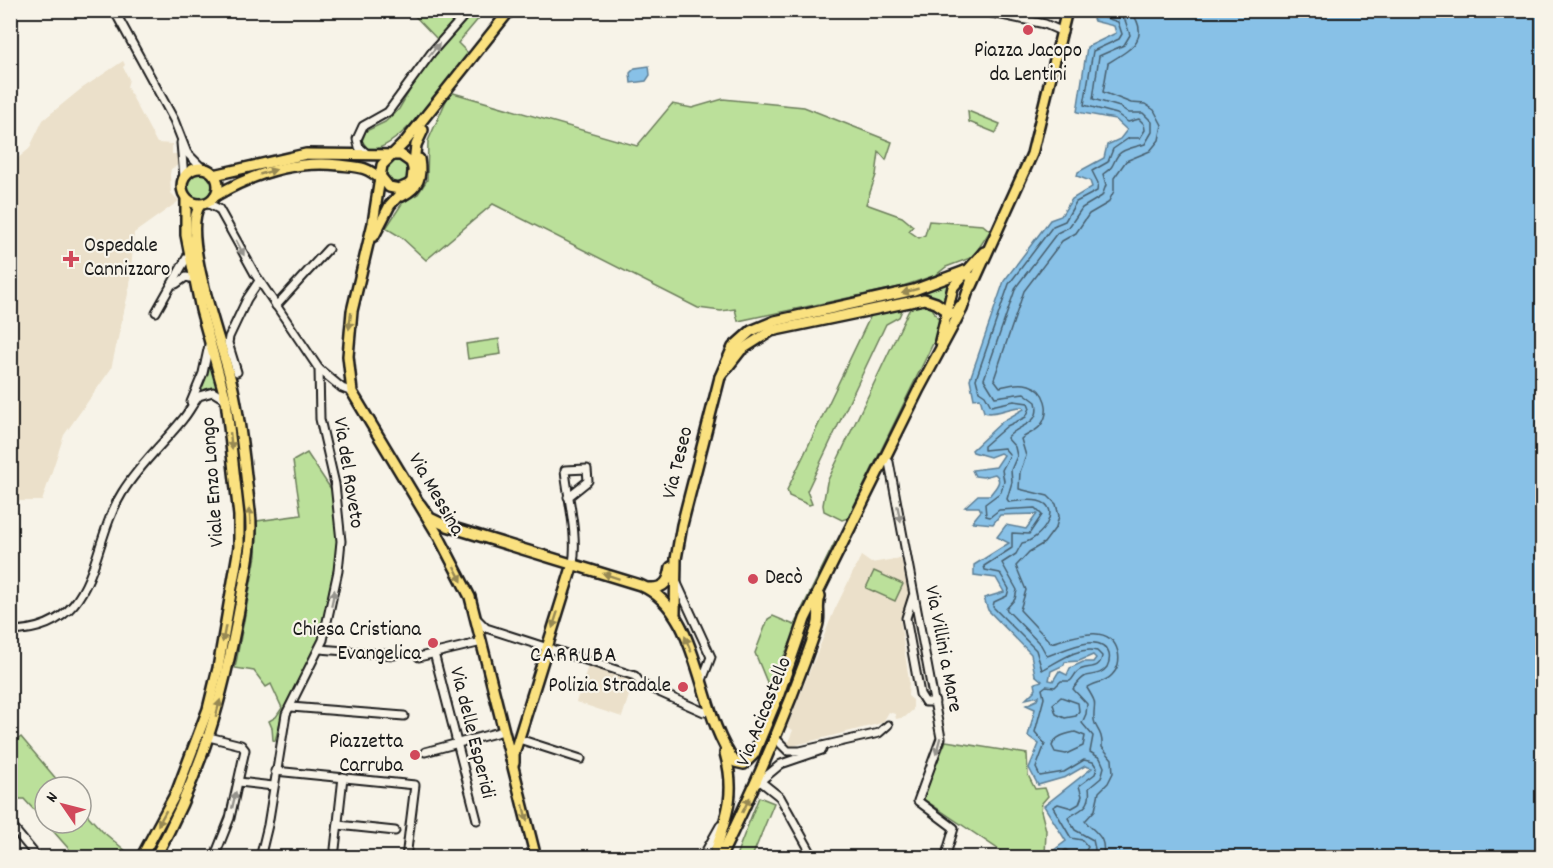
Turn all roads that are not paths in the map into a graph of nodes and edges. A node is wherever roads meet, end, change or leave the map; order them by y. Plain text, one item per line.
1 (114, 10) edge
2 (469, 10) edge
3 (510, 10) edge
4 (1017, 10) edge
5 (1067, 10) edge
6 (981, 12) edge
7 (1015, 19) junction
8 (1064, 28) junction
9 (445, 90) junction
10 (423, 130) junction
11 (181, 135) junction
12 (369, 156) junction
13 (389, 156) junction
14 (349, 166) junction
15 (202, 168) junction
16 (414, 171) junction
17 (214, 175) junction
18 (184, 177) junction
19 (382, 179) junction
20 (408, 185) junction
21 (215, 196) junction
22 (186, 199) junction
23 (203, 204) junction
24 (390, 205) junction
25 (373, 223) junction
26 (998, 230) junction
27 (328, 249) dead end
28 (190, 252) junction
29 (362, 266) junction
30 (965, 271) junction
31 (195, 279) junction
32 (260, 281) junction
33 (170, 290) junction
34 (967, 297) junction
35 (276, 306) junction
36 (156, 312) dead end
37 (946, 316) junction
38 (210, 339) junction
39 (936, 355) junction
40 (320, 369) junction
41 (237, 372) dead end
42 (720, 376) junction
43 (352, 392) junction
44 (226, 400) junction
45 (184, 417) junction
46 (884, 460) junction
47 (568, 497) junction
48 (420, 504) junction
49 (447, 526) junction
50 (439, 537) junction
51 (676, 559) junction
52 (573, 564) junction
53 (827, 575) junction
54 (676, 580) junction
55 (649, 588) junction
56 (914, 593) junction
57 (675, 613) junction
58 (820, 618) junction
59 (478, 620) junction
60 (10, 631) edge
61 (482, 642) junction
62 (547, 647) junction
63 (795, 647) junction
64 (320, 649) junction
65 (434, 653) junction
66 (394, 655) dead end
67 (419, 657) dead end
68 (701, 683) junction
69 (935, 702) junction
70 (291, 708) junction
71 (709, 710) junction
72 (404, 716) dead end
73 (888, 725) dead end
74 (503, 730) junction
75 (209, 737) junction
76 (775, 738) junction
77 (519, 739) junction
78 (721, 739) junction
79 (457, 743) junction
80 (830, 746) junction
81 (424, 752) dead end
82 (581, 759) dead end
83 (515, 769) junction
84 (275, 771) junction
85 (343, 777) junction
86 (239, 782) junction
87 (758, 784) junction
88 (273, 786) junction
89 (728, 811) junction
90 (477, 820) dead end
91 (10, 824) edge
92 (338, 825) junction
93 (395, 831) dead end
94 (335, 849) dead end
95 (406, 855) edge
96 (38, 858) edge
97 (141, 858) edge
98 (154, 858) edge
99 (214, 858) edge
100 (260, 858) edge
101 (536, 858) edge
102 (702, 858) edge
103 (712, 858) edge
104 (720, 858) edge
105 (814, 858) edge
106 (945, 858) edge

1 - 11 street
12 -> 2 street
3 - 9 main road
4 - 7 street
5 - 8 main road
6 - 7 street
7 - 8 street
8 - 26 main road
9 - 10 main road
9 - 13 main road
10 - 16 main road
10 - 24 main road
11 - 15 street
11 - 18 street
12 - 13 main road
12 - 17 main road
13 - 16 main road
13 - 19 main road
14 - 19 main road
21 -> 14 main road
14 - 25 main road
15 - 17 main road
15 - 18 main road
16 - 20 main road
17 - 21 main road
18 - 22 main road
19 - 20 main road
19 - 25 main road
20 - 24 main road
21 - 23 main road
22 - 23 main road
22 - 28 main road, Viale Enzo Longo
23 -> 32 street, Via Messina
75 -> 23 main road, Viale Enzo Longo
24 - 29 main road
25 - 29 main road
26 - 30 main road
26 - 34 main road
27 - 35 street
28 - 31 main road, Viale Enzo Longo
28 - 33 street
29 -> 43 main road
30 - 34 main road
30 - 37 main road
30 -> 42 main road
31 - 33 street
31 - 38 main road, Viale Enzo Longo
32 - 35 street, Via Messina
32 - 41 street
33 - 36 street
34 - 37 main road
34 - 39 main road
35 - 40 street, Via Messina
37 - 39 main road
37 - 42 main road
38 - 44 main road, Viale Enzo Longo
38 - 45 street
39 - 46 main road, Via Acicastello
40 - 43 street, Via Messina
64 -> 40 street, Via del Roveto
42 - 51 main road, Via Teseo
43 - 48 main road, Via Messina
44 - 45 street
44 -> 97 main road, Viale Enzo Longo
45 - 60 street
46 - 53 main road, Via Acicastello
46 -> 56 street, Via Villini a Mare
47 - 47 street
47 - 52 street
48 - 49 main road
48 - 50 main road, Via Messina
49 - 50 main road
49 - 52 main road
50 -> 59 main road, Via Messina
51 - 54 main road
51 - 55 main road
55 -> 52 main road
52 -> 62 main road
53 - 58 main road, Via Acicastello
53 - 63 main road, Via Acicastello
54 - 57 main road
54 - 68 street
55 - 57 main road
56 - 69 street, Via Villini a Mare
56 - 69 street
68 -> 57 main road
58 - 63 main road
58 - 76 main road, Via Acicastello
59 - 61 main road, Via Messina
59 - 62 street
61 - 65 street
61 - 74 main road, Via Messina
62 - 71 street
62 - 77 main road
63 - 78 main road, Via Acicastello
64 - 66 street
64 - 70 street, Via del Roveto
65 - 67 street
65 - 79 street, Via delle Esperidi
68 - 71 main road
69 -> 106 street, Via Villini a Mare
70 - 72 street
70 - 84 street, Via del Roveto
71 - 78 main road
73 - 80 street
74 - 79 street
74 - 83 main road, Via Messina
75 - 86 street
75 - 98 main road, Viale Enzo Longo
76 - 80 street
76 - 87 main road, Via Acicastello
77 - 82 street
77 - 83 main road
78 - 89 main road
79 - 81 street
79 - 90 street, Via delle Esperidi
80 - 87 street
83 -> 101 main road, Via Messina
84 - 85 street
84 - 88 street, Via del Roveto
85 - 92 street
85 - 95 street
86 - 88 street
99 -> 86 street
104 -> 87 main road, Via Acicastello
87 - 105 street
88 - 100 street, Via del Roveto
89 - 102 street
89 - 103 main road
91 - 96 street
92 - 93 street
92 - 94 street

